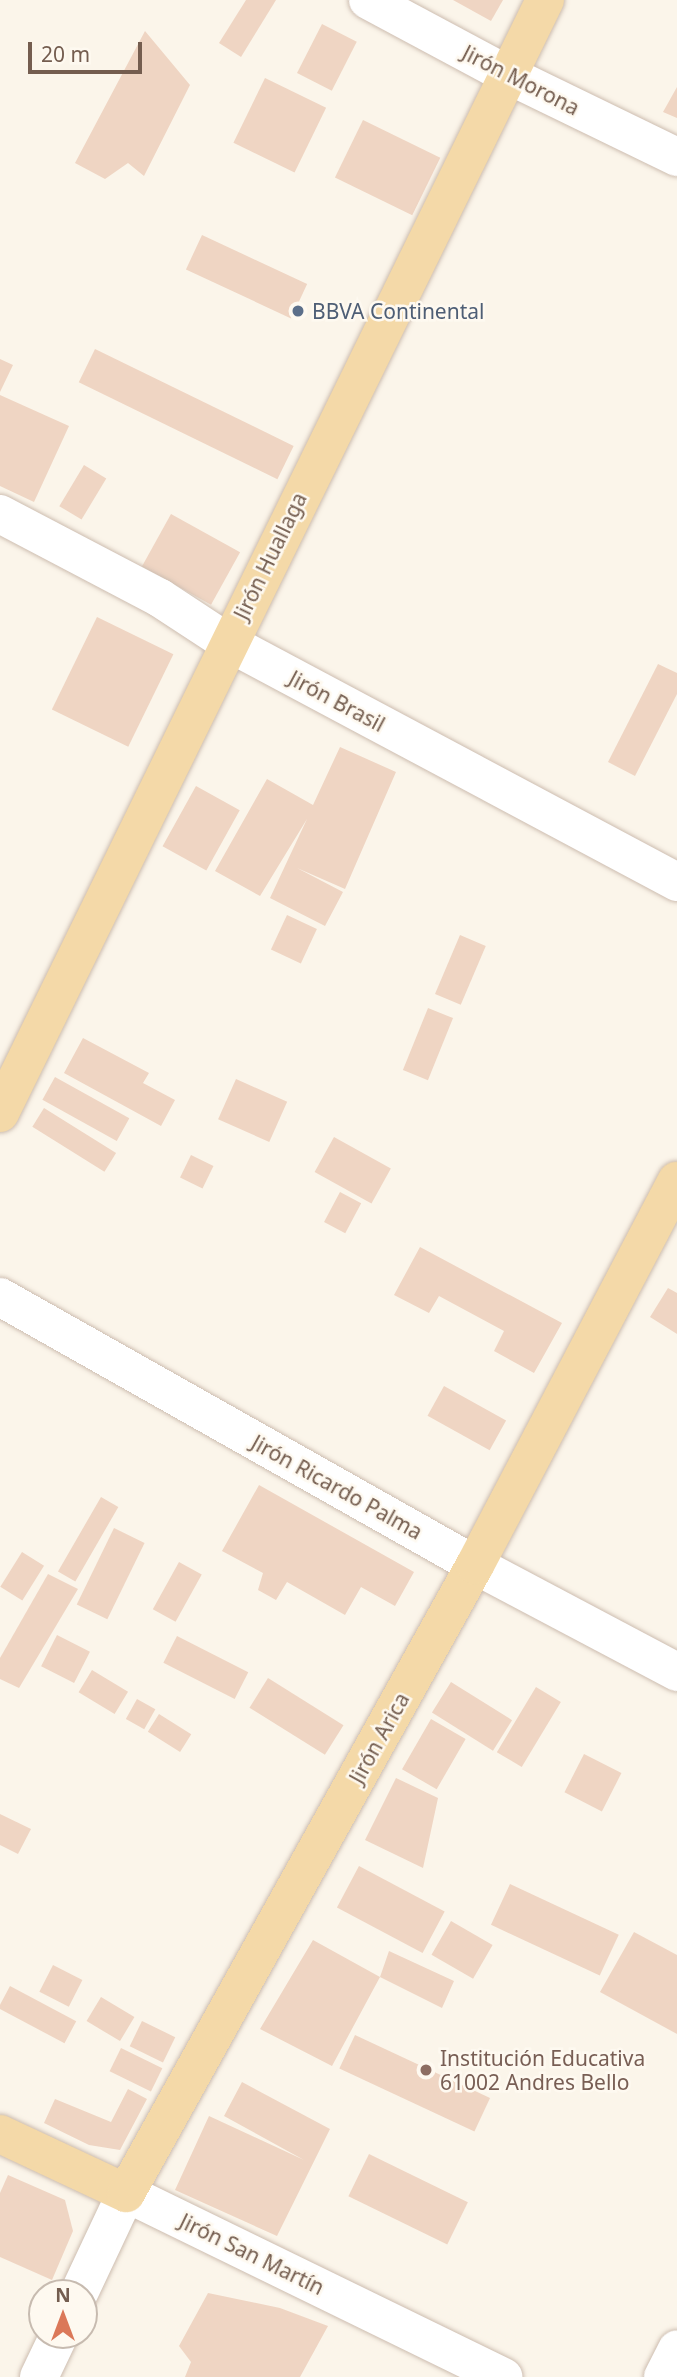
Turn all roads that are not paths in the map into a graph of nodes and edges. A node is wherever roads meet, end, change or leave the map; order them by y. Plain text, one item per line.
1 (368, 0) edge
2 (545, 0) edge
3 (508, 75) junction
4 (677, 157) edge
5 (0, 514) edge
6 (0, 536) edge
7 (227, 642) junction
8 (677, 881) edge
9 (0, 1114) edge
10 (677, 1181) edge
11 (0, 1297) edge
12 (475, 1565) junction
13 (677, 1672) edge
14 (0, 2134) edge
15 (126, 2193) junction
16 (86, 2279) edge
17 (52, 2349) edge
18 (677, 2349) edge
19 (39, 2377) edge
20 (503, 2377) edge
21 (663, 2377) edge

1 - 3 street, Jirón Morona
2 - 3 main road, Jirón Huallaga
3 - 4 street, Jirón Morona
3 - 7 main road, Jirón Huallaga
5 - 7 street, Jirón Brasil
6 - 7 street
7 - 8 street, Jirón Brasil
7 - 9 main road, Jirón Huallaga
10 - 12 main road, Jirón Arica
11 - 12 street, Jirón Ricardo Palma
12 - 13 street, Jirón Ricardo Palma
12 - 15 main road, Jirón Arica
14 - 15 main road, Jirón San Martín
15 - 16 street, Jirón Arica
15 - 20 street, Jirón San Martín
17 - 19 street
18 - 21 street

